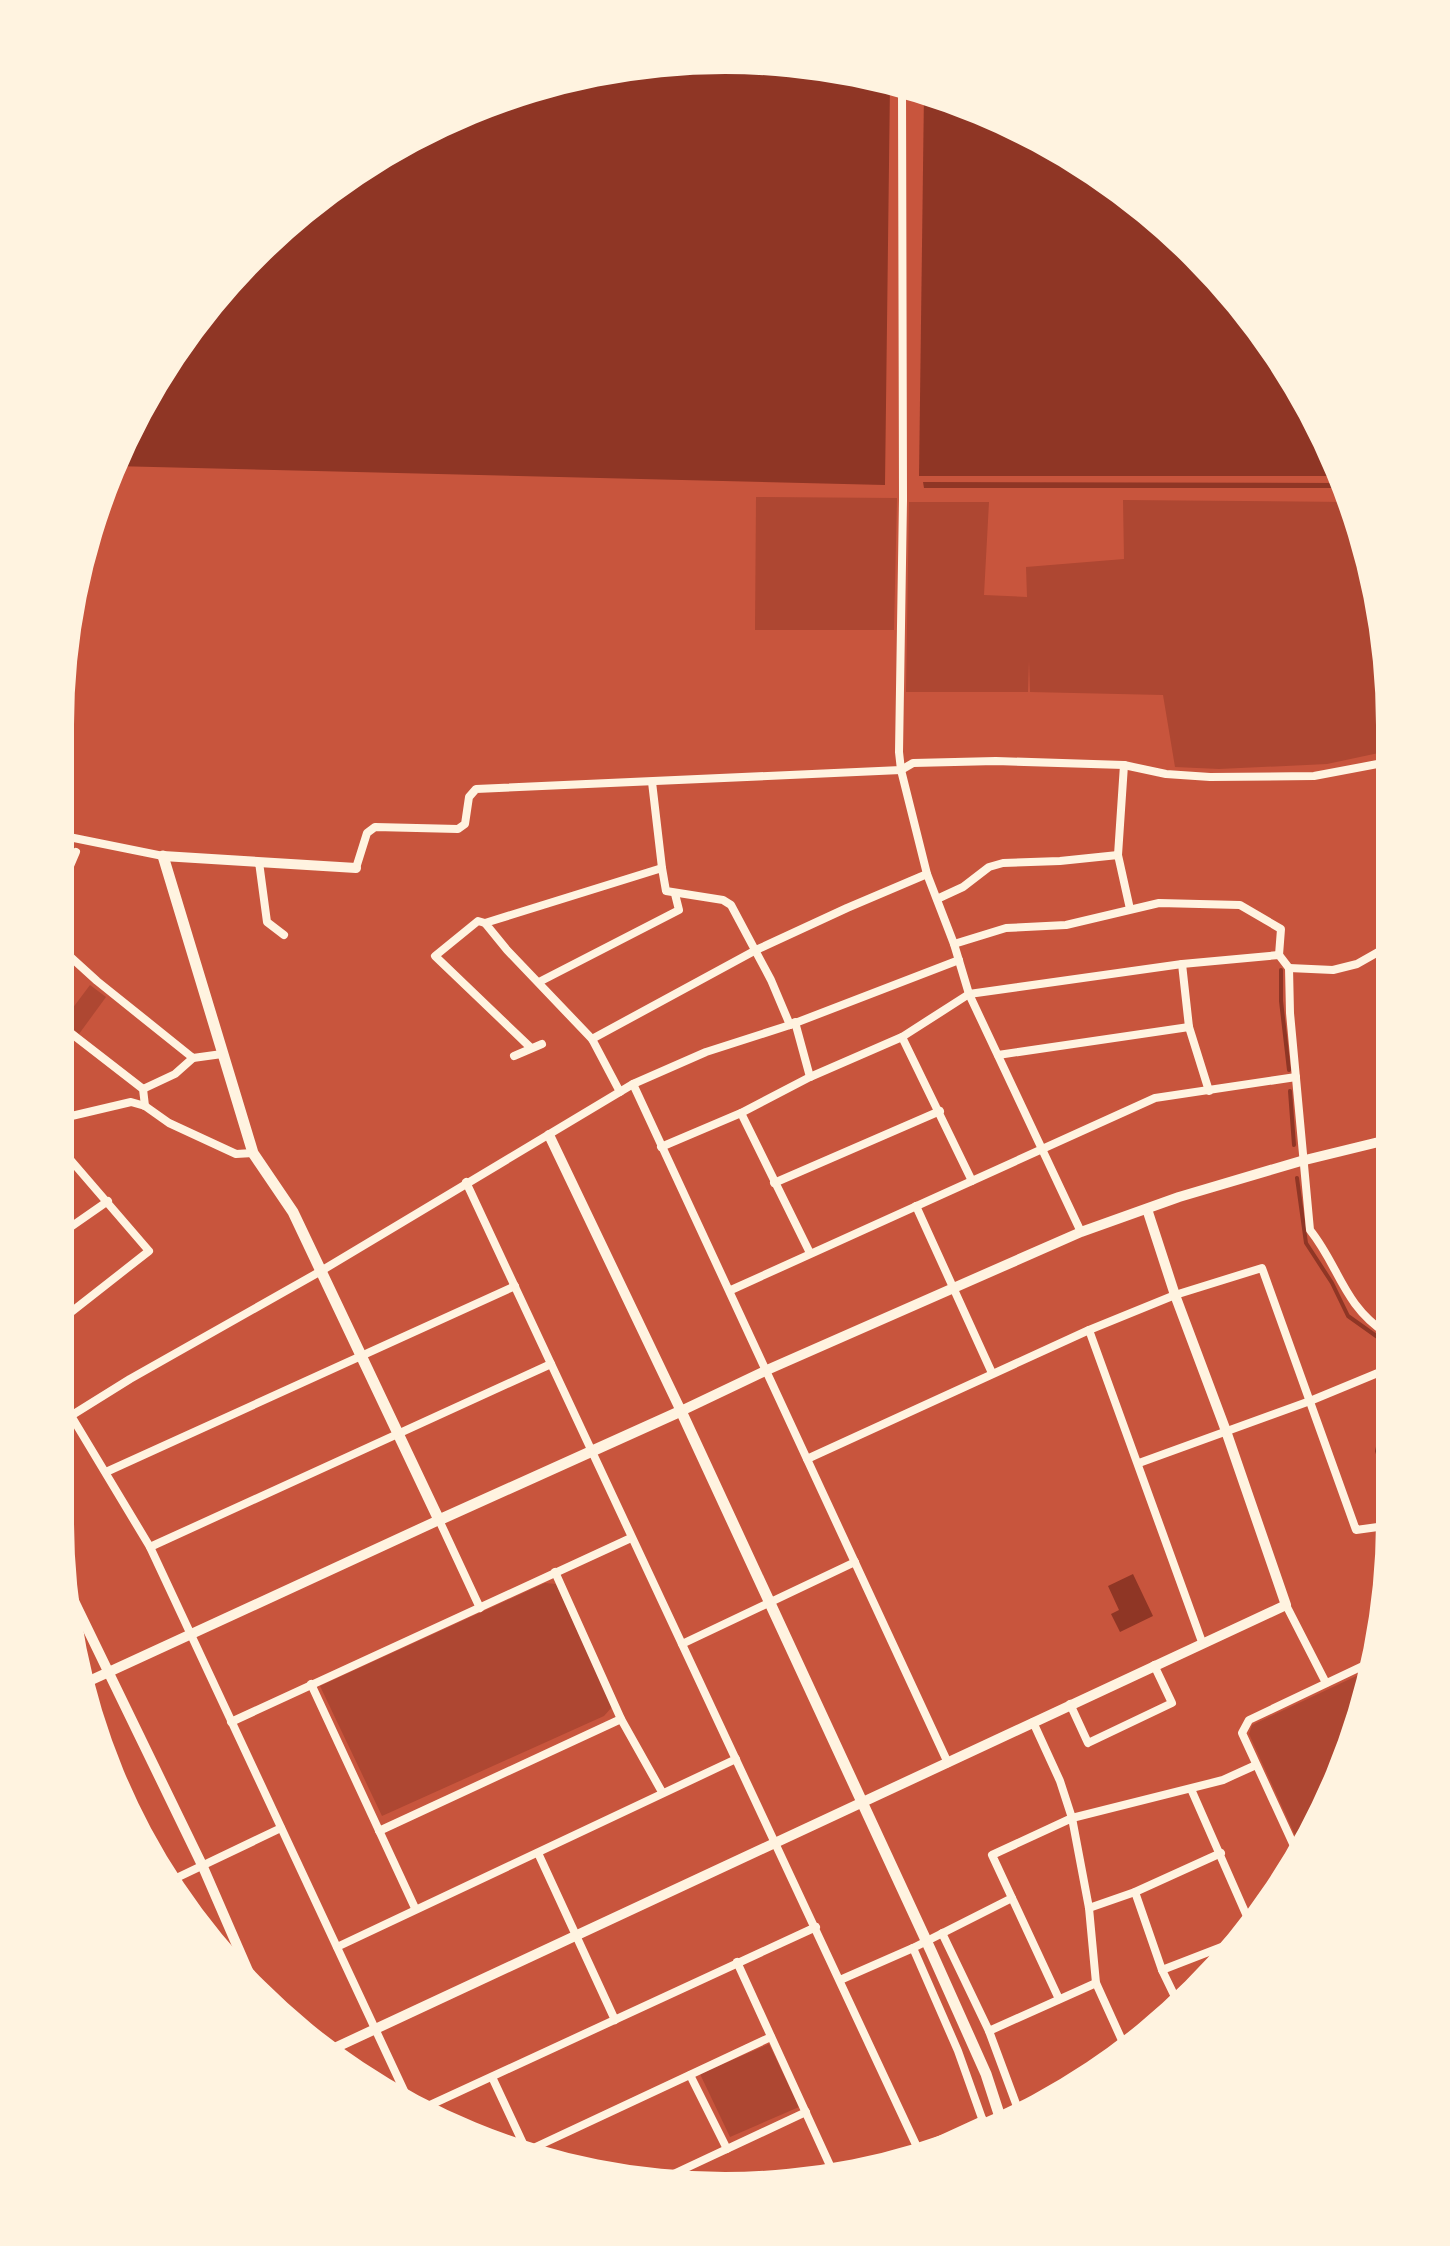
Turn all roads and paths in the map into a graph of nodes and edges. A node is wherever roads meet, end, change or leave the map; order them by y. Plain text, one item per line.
1 (902, 99) edge
2 (1376, 764) edge
3 (1124, 765) junction
4 (901, 770) junction
5 (652, 782) junction
6 (74, 838) edge
7 (76, 852) dead end
8 (1118, 855) junction
9 (163, 856) junction
10 (74, 857) edge
11 (259, 862) junction
12 (356, 868) joint
13 (662, 868) junction
14 (927, 874) junction
15 (675, 894) junction
16 (937, 899) junction
17 (1130, 909) junction
18 (485, 923) junction
19 (284, 935) dead end
20 (954, 944) junction
21 (756, 950) junction
22 (1376, 953) edge
23 (1279, 955) junction
24 (74, 960) edge
25 (959, 960) junction
26 (1182, 964) junction
27 (1289, 968) junction
28 (539, 982) junction
29 (969, 994) junction
30 (792, 1024) junction
31 (1189, 1027) junction
32 (74, 1036) edge
33 (902, 1037) junction
34 (592, 1039) junction
35 (542, 1044) dead end
36 (531, 1048) junction
37 (222, 1054) junction
38 (998, 1055) junction
39 (514, 1056) dead end
40 (193, 1058) junction
41 (810, 1077) junction
42 (1296, 1077) junction
43 (633, 1084) junction
44 (143, 1089) junction
45 (1209, 1091) junction
46 (620, 1092) junction
47 (145, 1106) junction
48 (940, 1111) junction
49 (741, 1113) junction
50 (74, 1115) edge
51 (549, 1135) junction
52 (1376, 1143) edge
53 (661, 1147) junction
54 (1042, 1147) junction
55 (253, 1153) junction
56 (1301, 1161) junction
57 (74, 1163) edge
58 (972, 1181) junction
59 (466, 1182) junction
60 (774, 1183) junction
61 (108, 1201) junction
62 (916, 1206) junction
63 (1147, 1209) junction
64 (74, 1223) edge
65 (1081, 1232) junction
66 (810, 1253) junction
67 (321, 1271) junction
68 (515, 1286) junction
69 (953, 1287) junction
70 (731, 1290) junction
71 (1175, 1295) junction
72 (74, 1310) edge
73 (1376, 1324) edge
74 (1089, 1330) junction
75 (360, 1356) junction
76 (551, 1364) junction
77 (767, 1370) junction
78 (992, 1373) junction
79 (1376, 1374) edge
80 (1310, 1401) junction
81 (681, 1411) junction
82 (74, 1414) edge
83 (74, 1418) edge
84 (1226, 1431) junction
85 (397, 1435) junction
86 (593, 1453) junction
87 (807, 1459) junction
88 (1139, 1463) junction
89 (106, 1472) junction
90 (439, 1520) junction
91 (1376, 1527) edge
92 (631, 1538) junction
93 (150, 1547) junction
94 (855, 1562) junction
95 (555, 1572) junction
96 (771, 1600) junction
97 (1286, 1605) junction
98 (480, 1608) junction
99 (82, 1619) edge
100 (190, 1633) junction
101 (1202, 1642) junction
102 (682, 1644) junction
103 (1154, 1665) junction
104 (1359, 1668) edge
105 (107, 1672) junction
106 (94, 1679) edge
107 (1326, 1683) junction
108 (311, 1684) junction
109 (1070, 1704) junction
110 (621, 1719) junction
111 (231, 1722) junction
112 (1033, 1722) junction
113 (736, 1759) junction
114 (948, 1763) junction
115 (1256, 1765) junction
116 (1191, 1789) junction
117 (662, 1792) junction
118 (861, 1802) junction
119 (1072, 1818) junction
120 (281, 1828) junction
121 (379, 1831) junction
122 (776, 1841) junction
123 (1292, 1841) edge
124 (538, 1853) junction
125 (1221, 1853) junction
126 (203, 1867) junction
127 (180, 1877) edge
128 (1135, 1892) junction
129 (1012, 1898) junction
130 (415, 1908) junction
131 (1089, 1908) junction
132 (1245, 1911) edge
133 (816, 1927) junction
134 (942, 1933) junction
135 (575, 1936) junction
136 (928, 1946) junction
137 (337, 1947) junction
138 (913, 1948) junction
139 (1214, 1950) edge
140 (242, 1956) edge
141 (737, 1962) junction
142 (1162, 1970) junction
143 (840, 1980) junction
144 (1096, 1983) junction
145 (1173, 1992) edge
146 (1059, 1999) junction
147 (615, 2020) junction
148 (375, 2028) junction
149 (989, 2031) junction
150 (771, 2037) junction
151 (1121, 2037) edge
152 (340, 2045) edge
153 (690, 2075) junction
154 (492, 2077) junction
155 (402, 2087) edge
156 (434, 2103) edge
157 (1016, 2103) edge
158 (998, 2111) edge
159 (806, 2112) junction
160 (983, 2118) edge
161 (521, 2138) edge
162 (915, 2143) edge
163 (542, 2145) edge
164 (727, 2149) junction
165 (829, 2163) edge
166 (680, 2171) edge

1 - 4 street
2 - 3 street
3 - 4 street
3 - 8 street
4 - 5 street
4 - 14 street
5 - 12 street
5 - 13 street
6 - 9 street
7 - 10 street
8 - 16 street
8 - 17 street
9 - 11 street
9 - 37 main road
11 - 12 street
11 - 19 street
13 - 15 street
13 - 18 street
14 - 16 street
14 - 21 street
15 - 21 street
15 - 28 street
16 - 20 street
17 - 20 street
17 - 23 street
18 - 28 street
18 - 36 street
20 - 25 street
21 - 30 street
21 - 34 street
22 - 27 street
23 - 26 street
23 - 27 street
24 - 40 street
25 - 29 street
25 - 30 street
26 - 29 street
26 - 31 street
27 - 42 street
28 - 34 street
29 - 33 street
29 - 38 street
30 - 41 street
30 - 43 street
31 - 38 street
31 - 45 street
32 - 44 street
33 - 41 street
33 - 48 street
34 - 46 street
35 - 36 street
36 - 39 street
37 - 40 street
37 - 55 main road
38 - 54 street
40 - 44 street
41 - 49 street
42 - 45 street
42 - 56 street
43 - 46 street
43 - 53 street
44 - 47 street
45 - 54 street
46 - 51 street
47 - 50 street
47 - 55 street
48 - 58 street
48 - 60 street
49 - 53 street
49 - 60 street
51 - 59 street
51 - 81 street
52 - 56 street
53 - 70 street
54 - 58 street
54 - 65 street
55 - 67 main road
56 - 63 street
56 - 73 street
57 - 61 street
58 - 62 street
59 - 67 street
59 - 68 street
60 - 66 street
61 - 64 street
61 - 72 street
62 - 66 street
62 - 69 street
63 - 65 street
63 - 71 street
65 - 69 street
66 - 70 street
67 - 75 main road
67 - 82 street
68 - 75 street
68 - 76 street
69 - 77 street
69 - 78 street
70 - 77 street
71 - 74 street
71 - 80 street
71 - 84 street
74 - 78 street
74 - 88 street
75 - 85 main road
75 - 89 street
76 - 85 street
76 - 86 street
77 - 81 street
77 - 87 street
78 - 87 street
79 - 80 street
80 - 84 street
80 - 91 street
81 - 86 main road
81 - 96 main road
83 - 89 street
84 - 88 street
84 - 97 street
85 - 90 main road
85 - 93 street
86 - 90 main road
86 - 92 street
87 - 94 street
88 - 101 street
89 - 93 street
90 - 98 street
90 - 100 street
92 - 95 street
92 - 102 street
93 - 100 street
94 - 96 street
94 - 114 street
95 - 98 street
95 - 110 street
96 - 102 street
96 - 118 main road
97 - 101 street
97 - 107 street
98 - 108 street
99 - 105 street
100 - 105 street
100 - 111 street
101 - 103 street
102 - 113 street
103 - 109 street
103 - 109 street
104 - 107 street
105 - 106 street
105 - 126 street
107 - 115 street
108 - 111 street
108 - 121 street
109 - 112 street
110 - 117 street
110 - 121 street
111 - 120 street
112 - 114 street
112 - 119 street
113 - 117 street
113 - 122 street
114 - 118 street
115 - 116 street
115 - 123 street
116 - 119 street
116 - 125 street
117 - 124 street
118 - 122 street
118 - 136 main road
119 - 129 street
119 - 131 street
120 - 126 street
120 - 137 street
121 - 130 street
122 - 133 street
122 - 135 street
124 - 130 street
124 - 135 street
125 - 128 street
125 - 132 street
126 - 127 street
126 - 140 street
128 - 131 street
128 - 142 street
129 - 134 street
129 - 146 street
130 - 137 street
131 - 144 street
133 - 141 street
133 - 143 street
134 - 136 street
134 - 149 street
135 - 147 street
135 - 148 street
136 - 138 street
136 - 158 main road
137 - 148 street
138 - 143 street
138 - 160 street
139 - 142 street
141 - 147 street
141 - 150 street
142 - 145 street
143 - 162 street
144 - 146 street
144 - 151 street
146 - 149 street
147 - 154 street
148 - 152 street
148 - 155 street
149 - 157 street
150 - 153 street
150 - 159 street
153 - 163 street
153 - 164 street
154 - 156 street
154 - 161 street
159 - 164 street
159 - 165 street
164 - 166 street

